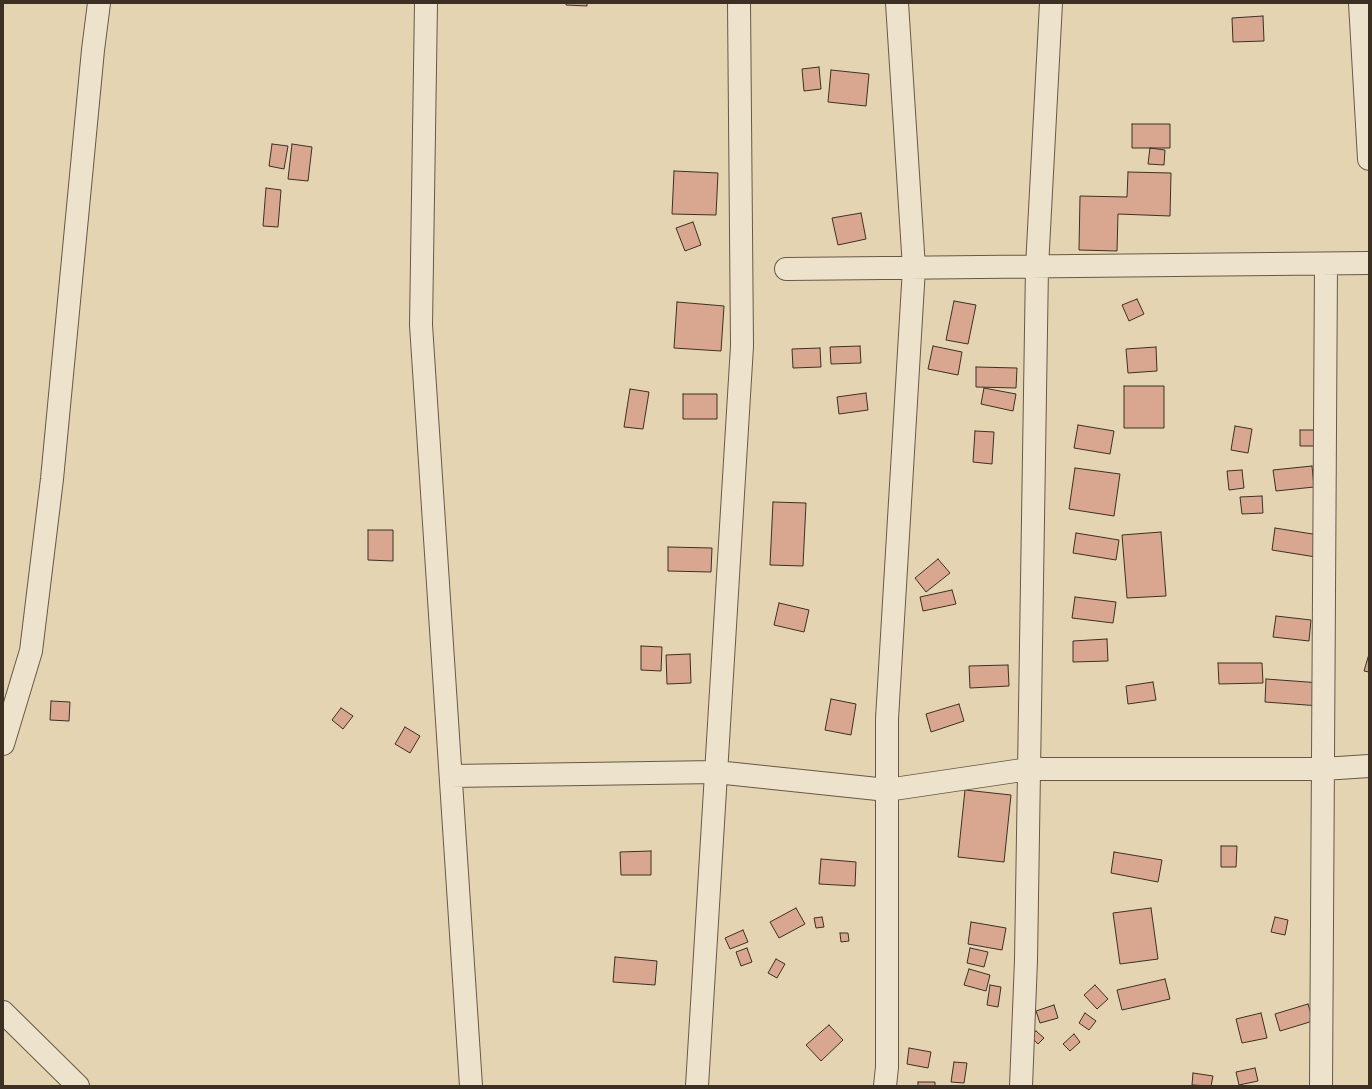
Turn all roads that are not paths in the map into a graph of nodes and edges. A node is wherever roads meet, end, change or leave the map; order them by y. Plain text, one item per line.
1 (99, 3) edge
2 (426, 3) edge
3 (738, 3) edge
4 (896, 3) edge
5 (1051, 3) edge
6 (1360, 3) edge
7 (1369, 159) edge
8 (1369, 263) edge
9 (1326, 264) junction
10 (1036, 267) junction
11 (914, 268) junction
12 (786, 269) dead end
13 (3, 744) edge
14 (1369, 766) edge
15 (1029, 769) junction
16 (1323, 769) junction
17 (716, 772) junction
18 (451, 776) junction
19 (887, 790) junction
20 (3, 1012) edge
21 (78, 1086) edge
22 (471, 1086) edge
23 (697, 1086) edge
24 (885, 1086) edge
25 (1021, 1086) edge
26 (1321, 1086) edge

1 - 13 street
2 - 18 street
3 - 17 street
4 - 11 street
5 - 10 street
6 - 7 street
8 - 9 street
9 - 10 street
9 - 16 street
10 - 11 street
10 - 15 street
11 - 12 street
11 - 19 street
14 - 16 street
15 - 16 street
15 - 19 street
15 - 25 street
16 - 26 street
17 - 18 street
17 - 19 street
17 - 23 street
18 - 22 street
19 - 24 street
20 - 21 street

